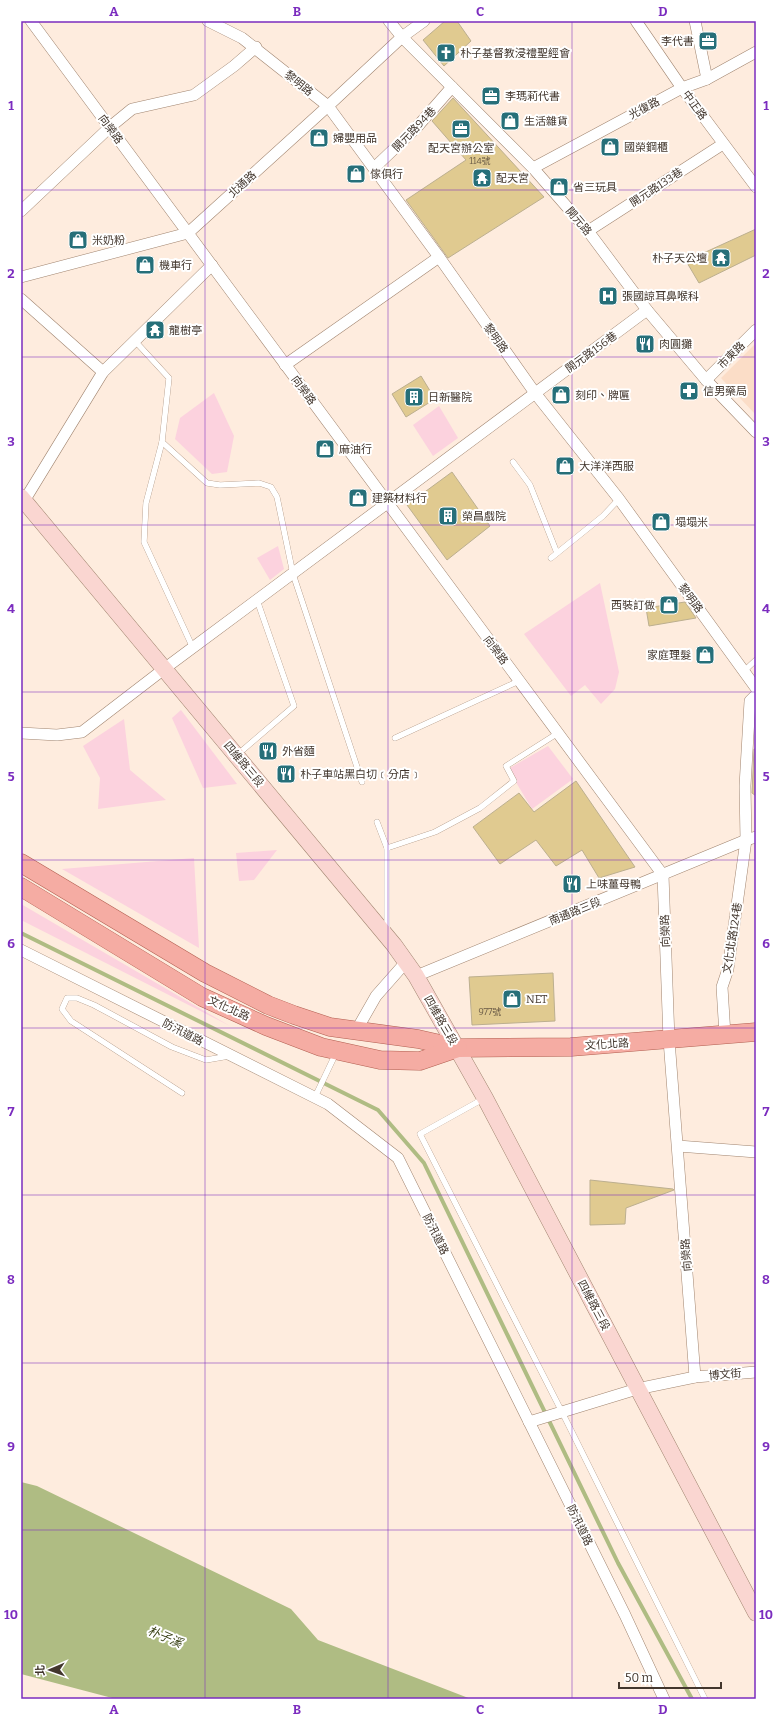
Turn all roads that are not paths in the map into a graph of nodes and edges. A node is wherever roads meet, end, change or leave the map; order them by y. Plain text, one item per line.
1 (31, 21) edge
2 (208, 21) edge
3 (390, 21) edge
4 (424, 21) edge
5 (636, 21) edge
6 (695, 21) edge
7 (402, 37) junction
8 (256, 48) junction
9 (756, 52) edge
10 (707, 79) junction
11 (452, 87) junction
12 (682, 88) junction
13 (328, 106) junction
14 (110, 127) junction
15 (723, 144) junction
16 (374, 168) junction
17 (533, 168) junction
18 (756, 187) edge
19 (21, 211) edge
20 (588, 231) junction
21 (188, 233) junction
22 (439, 257) junction
23 (212, 265) junction
24 (21, 277) edge
25 (21, 299) edge
26 (647, 310) junction
27 (756, 330) edge
28 (135, 341) junction
29 (285, 365) junction
30 (103, 372) junction
31 (706, 380) junction
32 (535, 393) junction
33 (756, 432) edge
34 (162, 442) junction
35 (513, 462) dead end
36 (619, 498) junction
37 (22, 501) edge
38 (387, 503) junction
39 (557, 553) junction
40 (551, 558) dead end
41 (293, 574) junction
42 (257, 600) junction
43 (193, 648) junction
44 (756, 660) edge
45 (164, 669) junction
46 (744, 671) junction
47 (519, 681) junction
48 (756, 688) edge
49 (756, 695) edge
50 (21, 733) edge
51 (558, 733) junction
52 (395, 738) dead end
53 (237, 755) junction
54 (362, 782) dead end
55 (377, 822) dead end
56 (751, 839) edge
57 (387, 848) junction
58 (21, 863) edge
59 (663, 875) junction
60 (21, 887) edge
61 (387, 935) junction
62 (21, 950) edge
63 (406, 962) junction
64 (416, 976) junction
65 (356, 1031) junction
66 (756, 1032) edge
67 (725, 1035) junction
68 (670, 1040) junction
69 (458, 1048) junction
70 (337, 1051) junction
71 (231, 1056) junction
72 (182, 1093) dead end
73 (314, 1097) junction
74 (485, 1098) junction
75 (678, 1146) junction
76 (756, 1152) edge
77 (756, 1372) edge
78 (695, 1377) junction
79 (637, 1389) junction
80 (562, 1412) junction
81 (529, 1422) junction
82 (756, 1613) edge
83 (664, 1699) edge
84 (705, 1699) edge

1 - 14 street, 向榮路
2 - 8 street, 黎明路
3 - 7 street, 開元路
4 - 7 street, 北通路
5 - 12 street, 中正路
6 - 10 street
7 - 11 street, 開元路
7 - 13 street, 北通路
8 - 13 street, 黎明路
8 - 14 street
9 - 10 street, 光復路
10 - 12 street, 光復路
11 - 16 street, 開元路94巷
11 - 17 street, 開元路
12 - 15 street, 中正路
12 - 17 street, 光復路
13 - 16 street, 黎明路
13 - 21 street, 北通路
14 - 19 street
14 - 21 street, 向榮路
15 - 18 street, 中正路
15 - 20 street, 開元路133巷
16 - 22 street, 黎明路
17 - 20 street, 開元路
20 - 26 street, 開元路
21 - 23 street, 向榮路
21 - 24 street, 北通路
22 - 29 street
22 - 32 street, 黎明路
23 - 28 street
23 - 29 street, 向榮路
25 - 30 street
26 - 31 street, 開元路
26 - 32 street, 開元路156巷
27 - 31 street, 市東路
28 - 30 street
28 - 34 lane
29 - 38 street, 向榮路
30 - 37 street
31 - 33 street, 開元路
32 - 36 street, 黎明路
32 - 38 street, 開元路156巷
34 - 41 lane
34 - 43 lane
35 - 39 lane
36 - 39 lane
36 - 46 street, 黎明路
37 - 45 street, 四維路三段
38 - 41 street, 開元路156巷
38 - 47 street, 向榮路
39 - 40 lane
41 - 42 street, 開元路156巷
41 - 54 lane
42 - 43 street, 開元路156巷
42 - 53 lane
43 - 45 street, 開元路156巷
44 - 46 lane
45 - 50 street, 開元路156巷
45 - 53 street, 四維路三段
46 - 48 street, 黎明路
47 - 51 street, 向榮路
47 - 52 lane
49 - 56 street, 文化北路124巷
51 - 57 lane
51 - 59 street, 向榮路
53 - 61 street, 四維路三段
55 - 57 lane
56 - 59 street, 南通路三段
56 - 67 street, 文化北路124巷
57 - 61 lane
58 - 65 main road, 文化北路
59 - 64 street, 南通路三段
59 - 68 street, 向榮路
60 - 70 main road, 文化北路
61 - 63 street, 四維路三段
62 - 71 street, 防汛道路
63 - 64 street, 四維路三段
63 - 65 street
64 - 69 street, 四維路三段
65 - 69 main road, 文化北路
66 - 67 main road, 文化北路
67 - 68 main road, 文化北路
68 - 69 main road, 文化北路
68 - 75 street, 向榮路
69 - 70 main road, 文化北路
69 - 74 street, 四維路三段
70 - 73 lane
71 - 72 lane
71 - 73 street, 防汛道路
73 - 81 street, 防汛道路
74 - 79 street, 四維路三段
74 - 80 lane
75 - 76 street
75 - 78 street, 向榮路
77 - 78 street, 博文街
78 - 79 street, 博文街
79 - 80 street, 博文街
79 - 82 street, 四維路三段
80 - 81 street, 博文街
80 - 84 lane
81 - 83 street, 防汛道路

